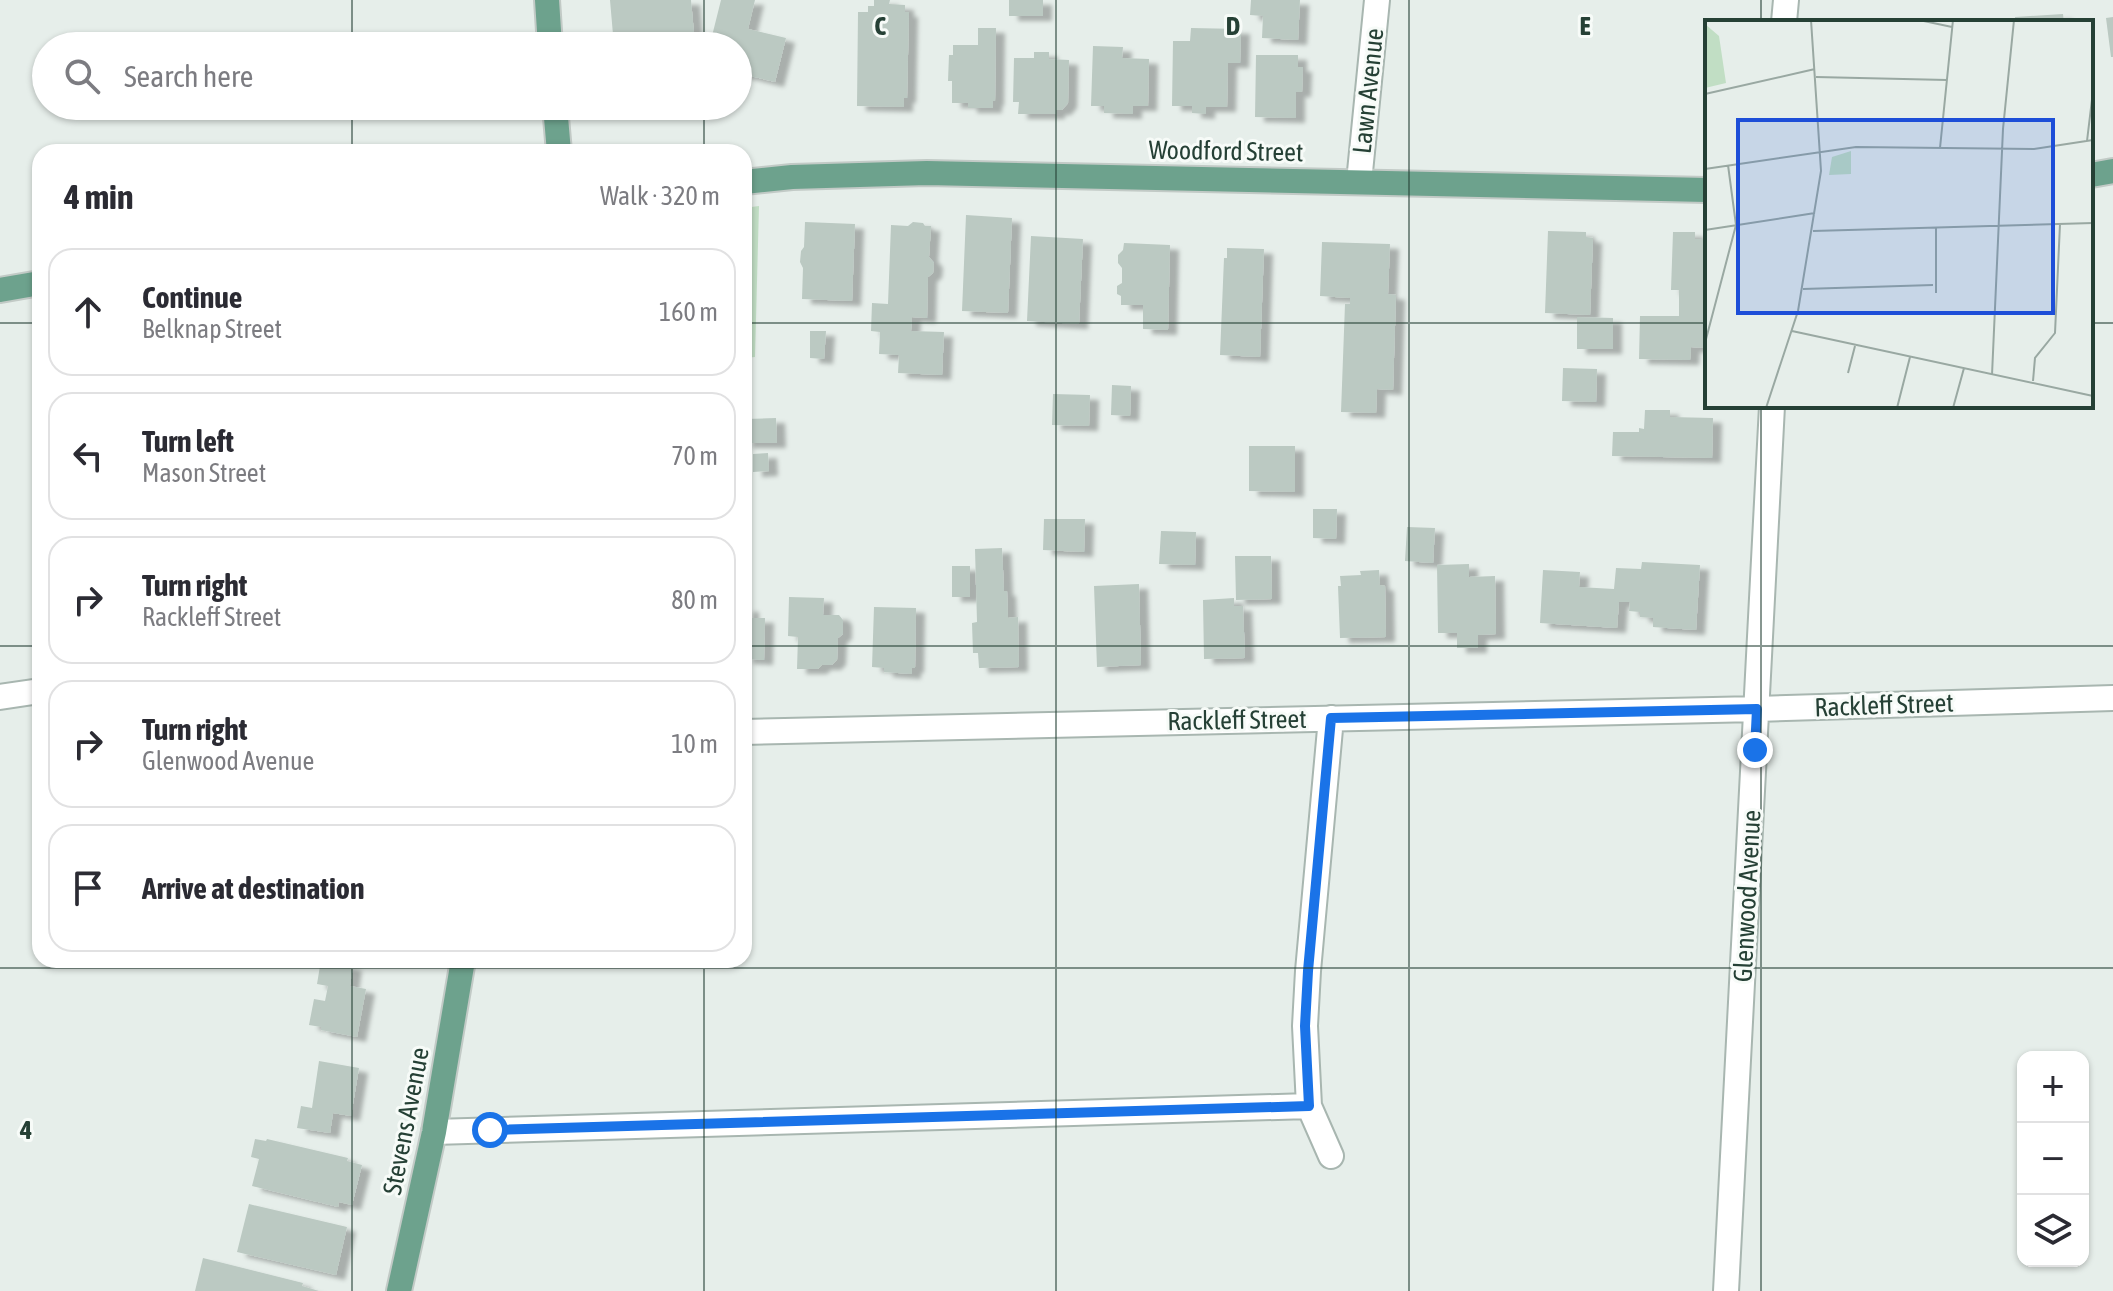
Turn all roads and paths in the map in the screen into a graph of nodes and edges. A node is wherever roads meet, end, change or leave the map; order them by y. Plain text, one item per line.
1 (547, 0) edge
2 (1377, 0) edge
3 (1786, 0) edge
4 (1784, 20) edge
5 (549, 32) edge
6 (556, 120) edge
7 (558, 144) edge
8 (2113, 171) edge
9 (2093, 175) edge
10 (752, 181) edge
11 (1359, 182) junction
12 (1705, 190) edge
13 (32, 284) edge
14 (0, 290) edge
15 (1772, 408) edge
16 (32, 692) edge
17 (0, 697) edge
18 (2113, 698) edge
19 (1757, 709) junction
20 (1331, 718) junction
21 (752, 732) edge
22 (462, 968) edge
23 (1309, 1106) junction
24 (434, 1132) junction
25 (1331, 1156) dead end
26 (399, 1291) edge
27 (1726, 1291) edge

1 - 5 main road
2 - 11 street, Lawn Avenue
3 - 4 street
6 - 7 main road
8 - 9 main road
10 - 11 main road, Woodford Street
11 - 12 main road, Woodford Street
13 - 14 main road
15 - 19 street, Glenwood Avenue
16 - 17 street
18 - 19 street, Rackleff Street
19 - 20 street, Rackleff Street
19 - 27 street, Glenwood Avenue
20 - 21 street, Rackleff Street
20 - 23 street
22 - 24 main road, Stevens Avenue
23 - 24 street
23 - 25 street
24 - 26 main road, Stevens Avenue

